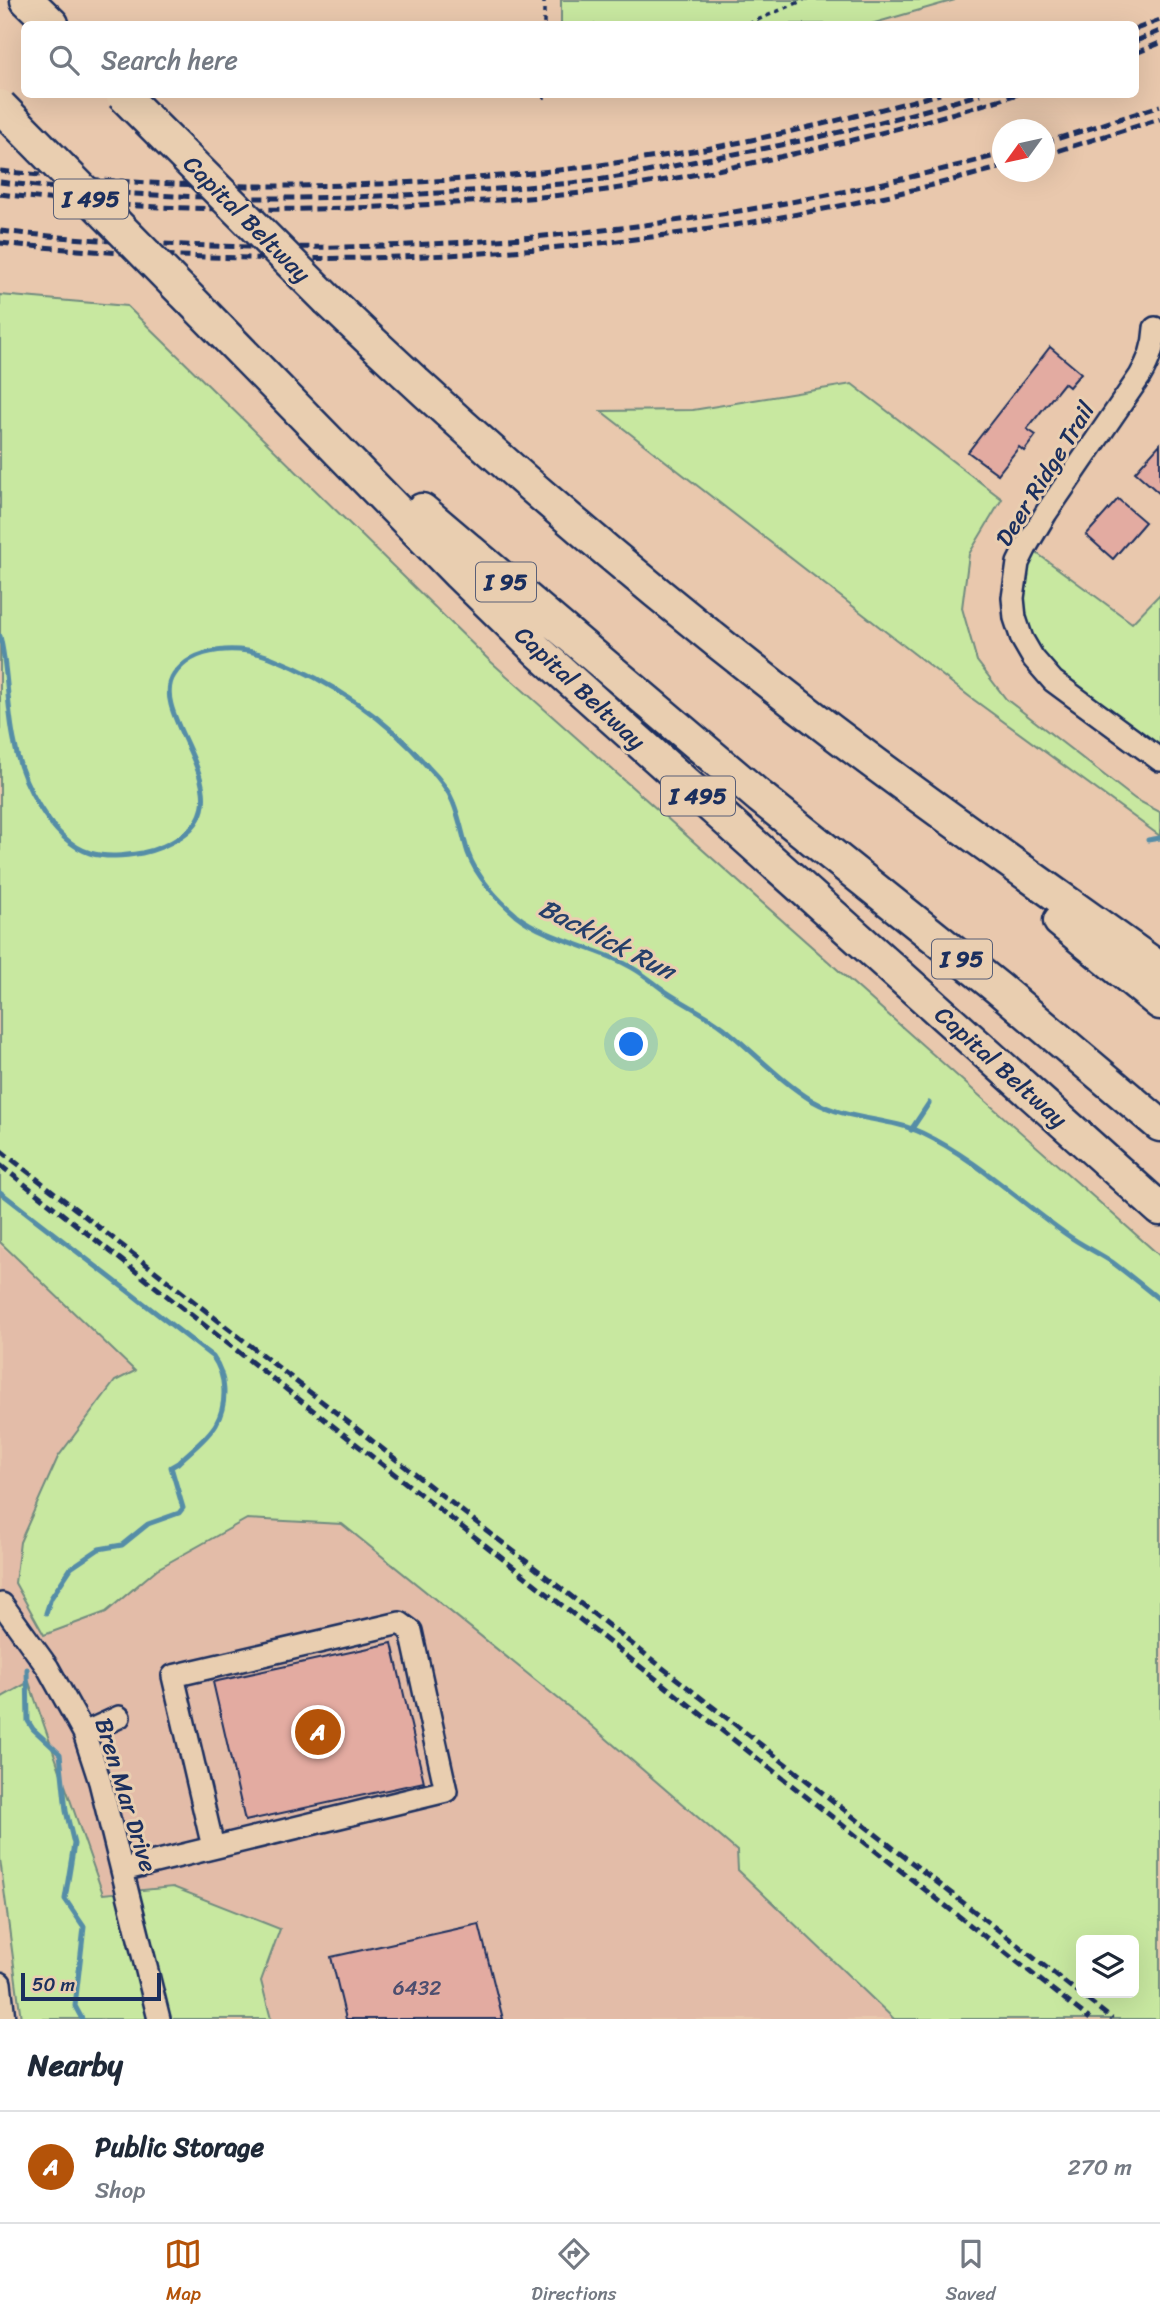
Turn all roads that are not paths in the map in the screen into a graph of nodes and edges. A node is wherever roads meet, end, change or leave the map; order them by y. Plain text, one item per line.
1 (27, 0) edge
2 (49, 21) edge
3 (126, 98) edge
4 (0, 106) edge
5 (183, 292) joint
6 (1155, 328) dead end
7 (253, 364) junction
8 (830, 730) junction
9 (1160, 760) edge
10 (761, 797) junction
11 (1160, 969) edge
12 (1160, 1003) edge
13 (1160, 1103) edge
14 (1160, 1125) edge
15 (1160, 1209) edge
16 (2, 1604) dead end
17 (119, 1717) dead end
18 (85, 1733) junction
19 (213, 1847) junction
20 (122, 1870) junction
21 (0, 1983) edge
22 (4, 2019) edge
23 (159, 2019) edge

1 - 2 highway
3 - 8 highway, Capital Beltway, bridge
4 - 5 highway, Capital Beltway / I 495, bridge
5 - 7 highway, Capital Beltway / I 95
6 - 9 street, Deer Ridge Trail
7 - 10 highway, I 95
7 - 15 highway, Capital Beltway / I 495
8 - 11 highway, Capital Beltway
8 - 12 highway
10 - 13 highway
10 - 14 highway, I 95
16 - 18 street, Bren Mar Drive
17 - 18 street
18 - 20 street, Bren Mar Drive
19 - 19 street
19 - 20 street
20 - 23 street, Bren Mar Drive
21 - 22 street

